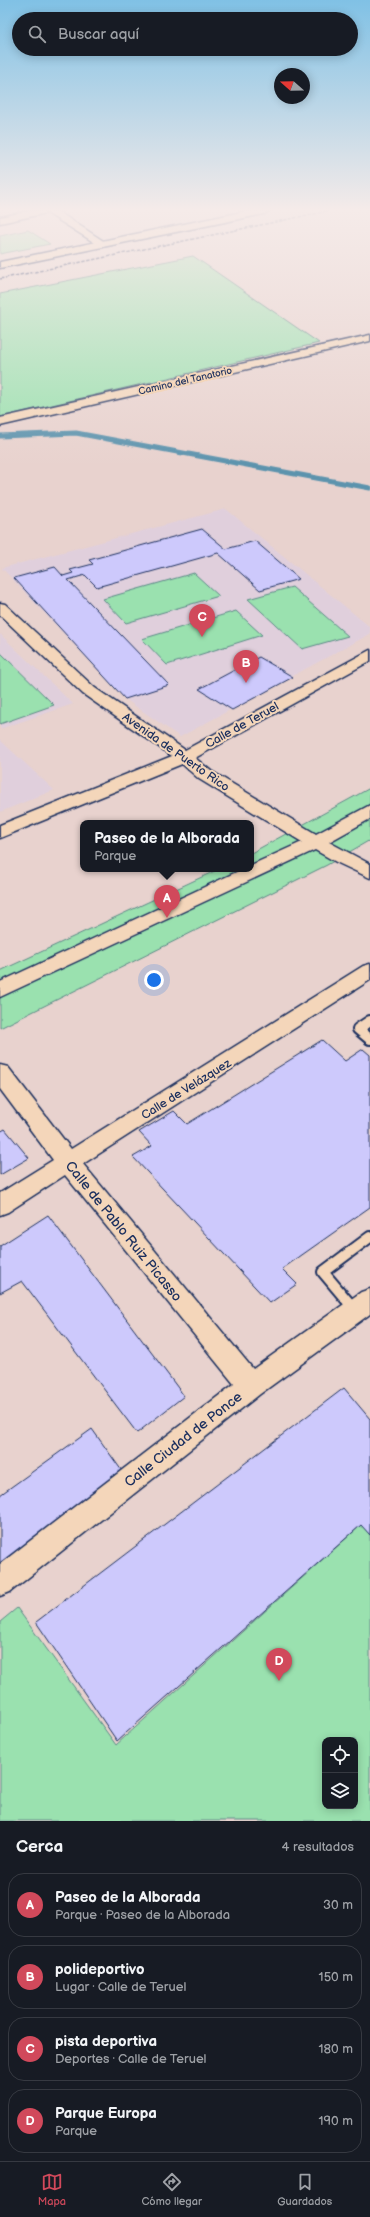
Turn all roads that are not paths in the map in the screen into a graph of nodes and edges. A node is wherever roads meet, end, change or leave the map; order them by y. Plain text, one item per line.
1 (370, 338) edge
2 (0, 422) edge
3 (0, 607) edge
4 (370, 655) edge
5 (184, 757) junction
6 (370, 811) edge
7 (0, 832) edge
8 (316, 842) junction
9 (254, 871) edge
10 (252, 872) edge
11 (370, 872) edge
12 (370, 971) edge
13 (0, 990) edge
14 (370, 1021) edge
15 (370, 1039) edge
16 (0, 1073) edge
17 (68, 1162) junction
18 (0, 1204) edge
19 (370, 1237) edge
20 (363, 1305) edge
21 (252, 1386) junction
22 (0, 1582) edge

1 - 2 street, Camino del Tanatorio
3 - 5 street, Avenida de Puerto Rico
4 - 5 street, Calle de Teruel
5 - 7 street, Calle de Teruel
5 - 8 street, Avenida de Puerto Rico
6 - 8 street
8 - 9 street
8 - 11 street, Avenida de Puerto Rico
10 - 13 street
12 - 17 street, Calle de Velázquez
14 - 15 lane
16 - 17 street, Calle de Pablo Ruiz Picasso
17 - 18 street, Calle de Velázquez
17 - 21 street, Calle de Pablo Ruiz Picasso
19 - 20 lane
20 - 21 street, Calle Ciudad de Ponce
21 - 22 street, Calle Ciudad de Ponce

